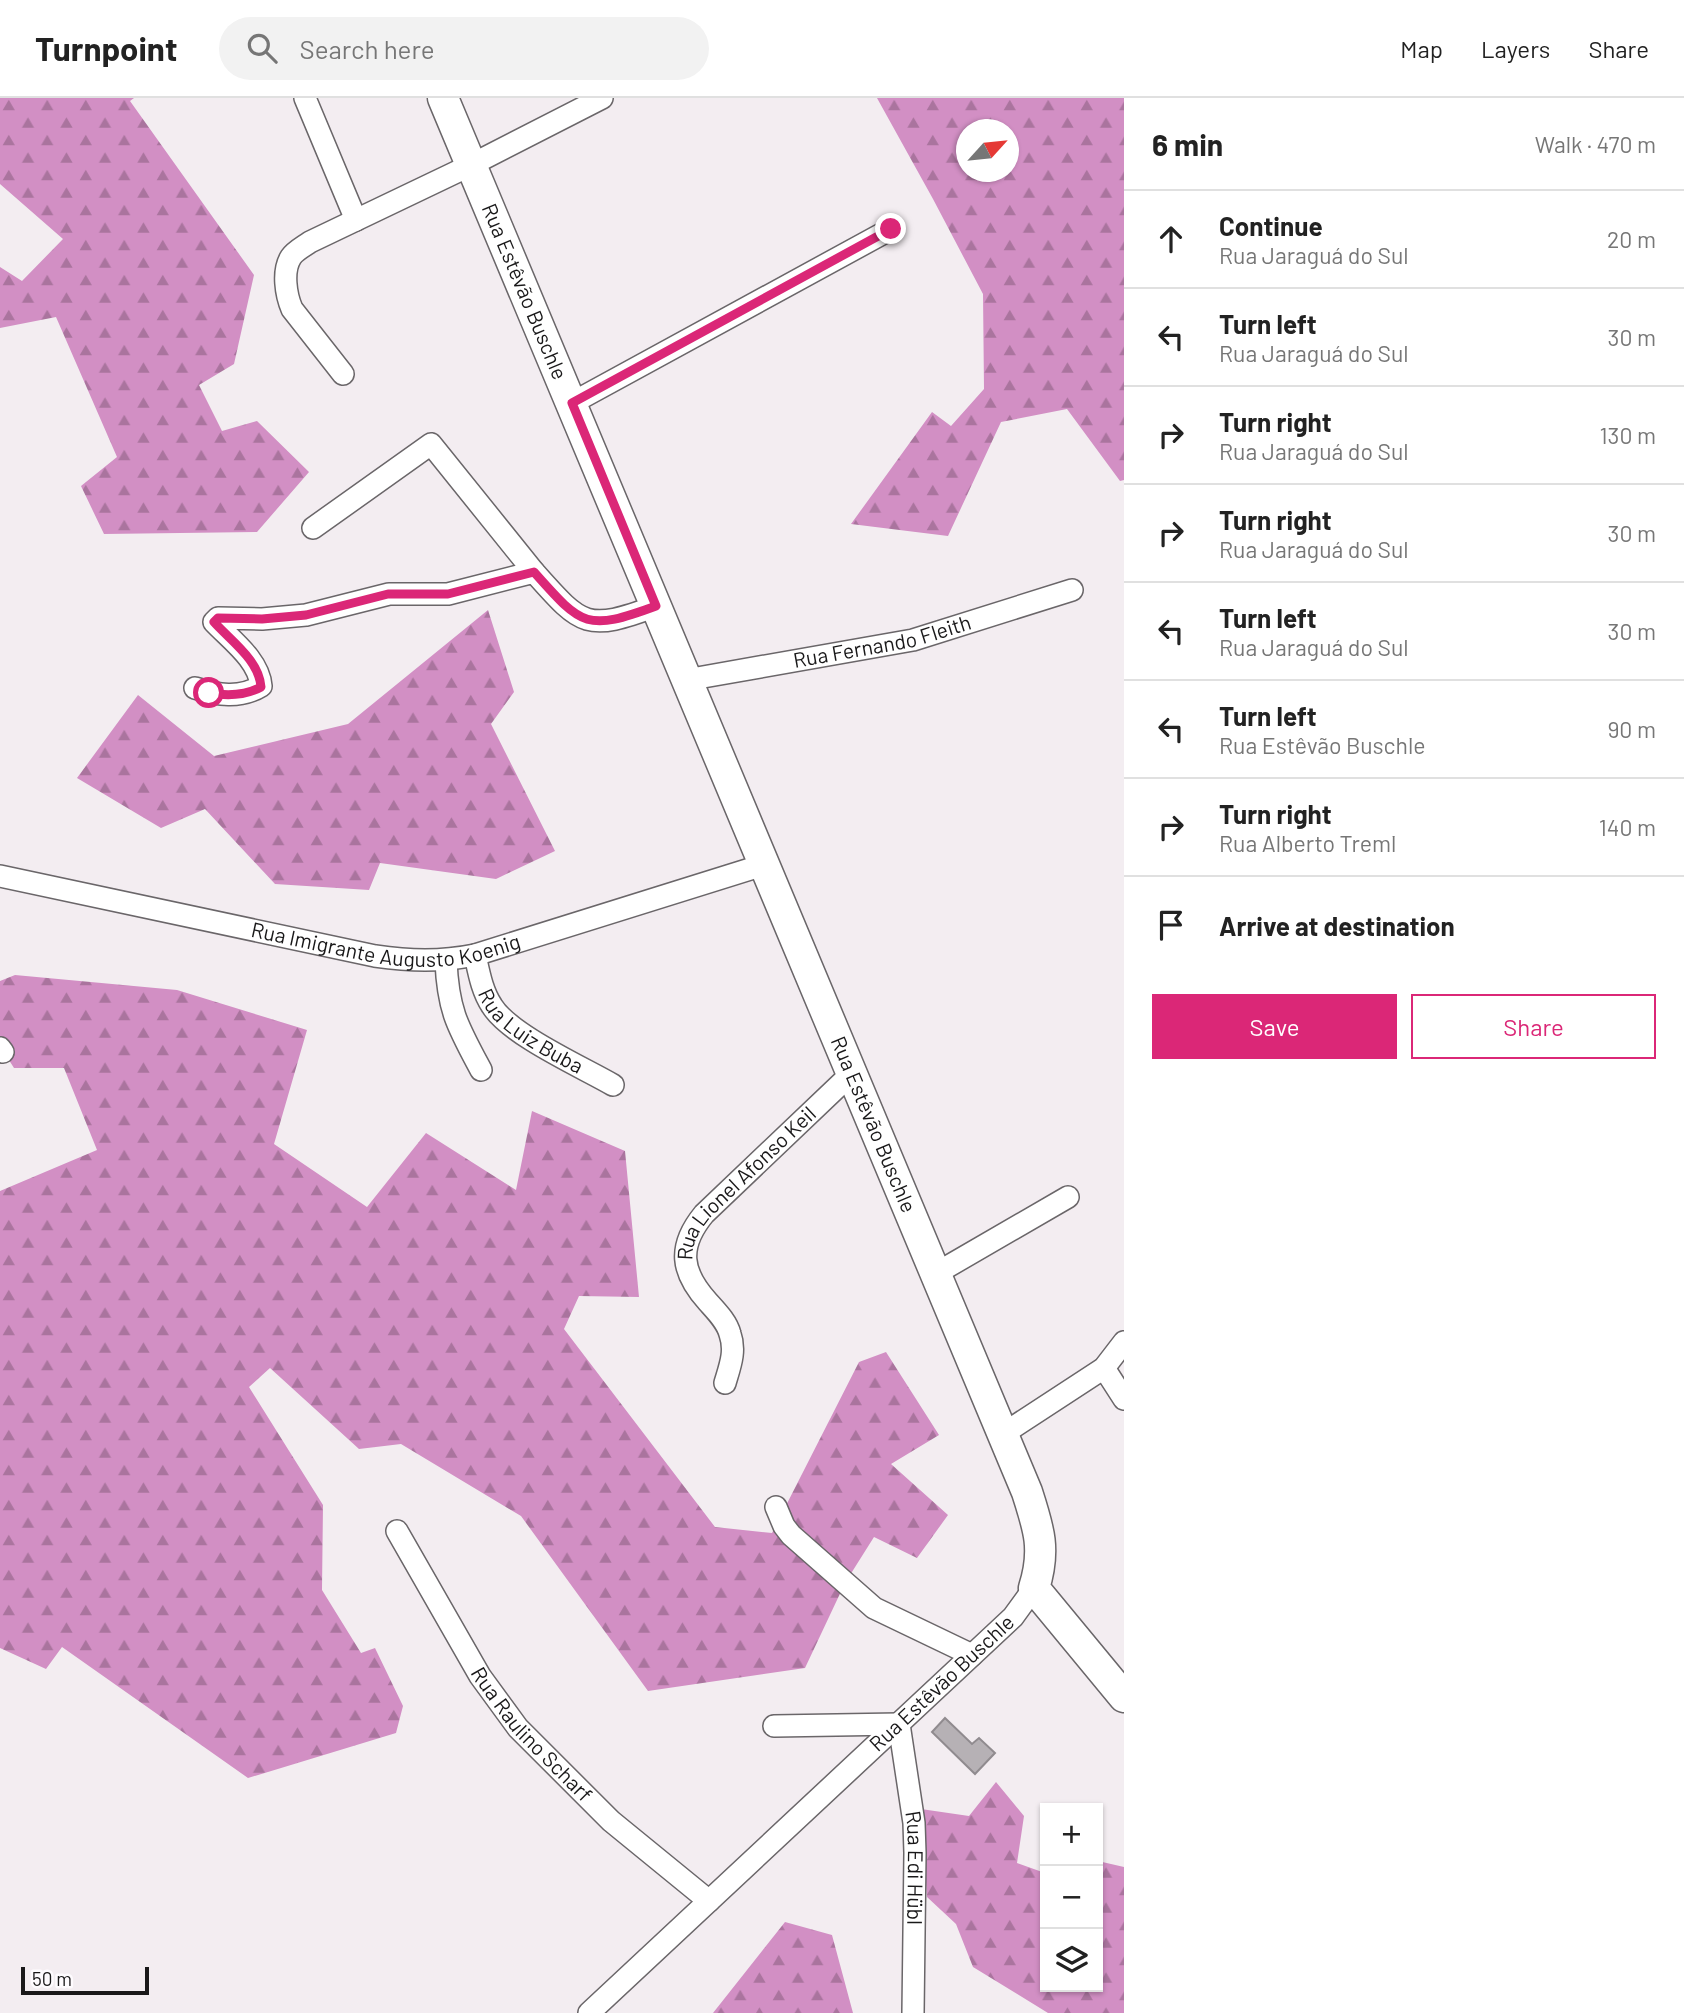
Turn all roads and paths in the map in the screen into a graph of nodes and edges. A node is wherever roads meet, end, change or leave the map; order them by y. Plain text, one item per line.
1 (305, 98) edge
2 (443, 98) edge
3 (602, 98) edge
4 (471, 165) junction
5 (356, 220) junction
6 (891, 229) dead end
7 (343, 374) dead end
8 (572, 403) junction
9 (313, 528) dead end
10 (534, 572) junction
11 (1072, 590) dead end
12 (656, 606) junction
13 (686, 680) junction
14 (195, 688) dead end
15 (764, 865) junction
16 (0, 876) edge
17 (475, 955) junction
18 (446, 961) junction
19 (481, 1070) dead end
20 (851, 1074) junction
21 (613, 1085) dead end
22 (1068, 1196) dead end
23 (935, 1274) junction
24 (1124, 1342) edge
25 (1104, 1368) junction
26 (726, 1383) dead end
27 (1124, 1399) edge
28 (1003, 1434) junction
29 (776, 1507) dead end
30 (397, 1531) dead end
31 (1034, 1588) junction
32 (972, 1655) junction
33 (1124, 1697) edge
34 (899, 1724) junction
35 (774, 1726) dead end
36 (709, 1901) junction
37 (589, 2013) edge
38 (913, 2013) edge

1 - 5 street
2 - 4 street, Rua Estêvão Buschle
3 - 4 street
4 - 5 street
4 - 8 street, Rua Estêvão Buschle
5 - 7 street
6 - 8 street
8 - 12 street, Rua Estêvão Buschle
9 - 10 street
10 - 12 street
10 - 14 street
11 - 13 street, Rua Fernando Fleith
12 - 13 street, Rua Estêvão Buschle
13 - 15 street, Rua Estêvão Buschle
15 - 17 street, Rua Imigrante Augusto Koenig
15 - 20 street, Rua Estêvão Buschle
16 - 18 street, Rua Imigrante Augusto Koenig
17 - 18 street, Rua Imigrante Augusto Koenig
17 - 21 street, Rua Luiz Buba
18 - 19 street
20 - 23 street, Rua Estêvão Buschle
20 - 26 street, Rua Lionel Afonso Keil
22 - 23 street
23 - 28 street, Rua Estêvão Buschle
24 - 25 street
25 - 27 street
25 - 28 street
28 - 31 street, Rua Estêvão Buschle
29 - 32 street
30 - 36 street, Rua Raulino Scharf
31 - 32 street, Rua Estêvão Buschle
31 - 33 street
32 - 34 street, Rua Estêvão Buschle
34 - 35 street
34 - 36 street, Rua Estêvão Buschle
34 - 38 street, Rua Edi Hübl
36 - 37 street, Rua Estêvão Buschle

